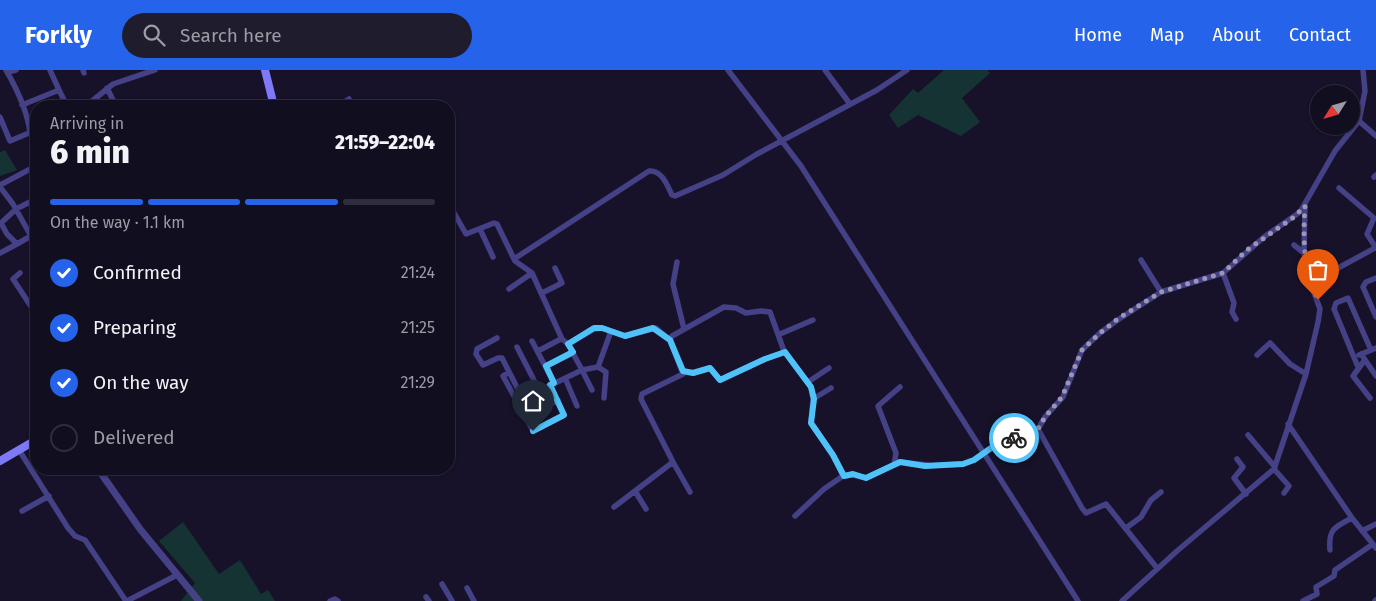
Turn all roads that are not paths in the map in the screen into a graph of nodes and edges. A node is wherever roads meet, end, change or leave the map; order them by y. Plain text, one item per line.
1 (16, 70) edge
2 (50, 70) edge
3 (265, 70) edge
4 (728, 70) edge
5 (825, 70) edge
6 (907, 70) edge
7 (1363, 70) edge
8 (7, 71) edge
9 (152, 71) edge
10 (107, 88) junction
11 (59, 90) junction
12 (34, 100) edge
13 (64, 100) edge
14 (93, 100) edge
15 (113, 100) edge
16 (272, 100) edge
17 (30, 102) edge
18 (850, 104) junction
19 (22, 105) junction
20 (1360, 116) edge
21 (0, 117) edge
22 (1360, 122) edge
23 (30, 124) edge
24 (30, 132) edge
25 (1348, 135) edge
26 (1376, 136) edge
27 (782, 141) junction
28 (30, 169) edge
29 (0, 186) edge
30 (1339, 188) dead end
31 (30, 202) edge
32 (1305, 206) junction
33 (16, 209) junction
34 (455, 215) edge
35 (480, 229) junction
36 (30, 233) edge
37 (30, 237) edge
38 (17, 244) junction
39 (1294, 245) dead end
40 (1375, 248) edge
41 (1304, 252) junction
42 (0, 254) edge
43 (493, 258) dead end
44 (514, 259) junction
45 (1141, 260) dead end
46 (676, 262) dead end
47 (555, 268) dead end
48 (20, 273) dead end
49 (532, 273) junction
50 (1223, 273) junction
51 (1376, 278) edge
52 (1309, 279) junction
53 (509, 289) dead end
54 (1161, 292) junction
55 (542, 293) junction
56 (30, 305) edge
57 (1376, 317) edge
58 (1236, 319) dead end
59 (813, 320) dead end
60 (684, 329) junction
61 (610, 334) dead end
62 (780, 334) junction
63 (497, 338) dead end
64 (559, 340) dead end
65 (670, 340) junction
66 (532, 341) dead end
67 (568, 344) junction
68 (517, 347) dead end
69 (1373, 349) edge
70 (538, 351) junction
71 (573, 352) junction
72 (785, 352) junction
73 (1361, 354) junction
74 (1257, 355) dead end
75 (1354, 357) junction
76 (1364, 360) junction
77 (546, 366) junction
78 (598, 367) junction
79 (1358, 367) junction
80 (829, 368) dead end
81 (582, 370) junction
82 (683, 371) junction
83 (1306, 374) junction
84 (1376, 376) edge
85 (565, 378) junction
86 (808, 382) junction
87 (552, 384) junction
88 (900, 387) dead end
89 (831, 388) dead end
90 (538, 390) junction
91 (592, 390) dead end
92 (604, 398) dead end
93 (1370, 398) dead end
94 (814, 399) junction
95 (520, 400) junction
96 (558, 400) junction
97 (577, 406) dead end
98 (524, 416) junction
99 (1288, 424) junction
100 (1038, 429) junction
101 (1248, 435) dead end
102 (30, 444) edge
103 (19, 450) junction
104 (984, 453) junction
105 (1237, 459) dead end
106 (0, 462) edge
107 (673, 462) junction
108 (894, 464) junction
109 (30, 467) edge
110 (1274, 468) junction
111 (35, 475) edge
112 (102, 475) edge
113 (844, 476) junction
114 (635, 491) junction
115 (690, 492) dead end
116 (1161, 492) dead end
117 (1246, 494) junction
118 (1284, 494) dead end
119 (49, 496) junction
120 (614, 507) dead end
121 (646, 509) dead end
122 (22, 511) dead end
123 (795, 516) dead end
124 (1352, 518) junction
125 (1376, 524) edge
126 (1126, 528) junction
127 (1362, 531) junction
128 (1374, 546) edge
129 (1330, 550) dead end
130 (1158, 568) junction
131 (177, 575) junction
132 (442, 584) dead end
133 (467, 588) dead end
134 (127, 601) edge
135 (199, 601) edge
136 (330, 601) edge
137 (338, 601) edge
138 (452, 601) edge
139 (474, 601) edge
140 (1078, 601) edge
141 (1122, 601) edge
142 (1303, 601) edge

1 - 8 street
2 - 11 street
3 - 16 main road
4 - 27 street
5 - 18 street
6 - 18 street
7 - 20 street
8 - 19 street
9 - 10 street
10 - 14 street
10 - 15 street
11 - 12 street
11 - 13 street
17 - 19 street
18 - 27 street
19 - 23 street
21 - 24 street
22 - 26 street
25 - 32 street
27 - 44 street
27 - 104 street
28 - 29 street
29 - 33 street
30 - 40 street
31 - 33 street
32 - 41 street
32 - 50 street
33 - 36 street
33 - 38 street
34 - 35 street
35 - 43 street
35 - 44 street
37 - 38 street
38 - 42 street
39 - 41 street
40 - 52 street
41 - 52 street
44 - 49 street
45 - 54 street
46 - 60 street
47 - 55 street
48 - 56 street
49 - 53 street
49 - 55 street
50 - 54 street
50 - 58 street
51 - 57 street
52 - 83 street
54 - 100 street
55 - 67 street
59 - 62 street
60 - 62 street
60 - 65 street
61 - 78 street
62 - 72 street
63 - 95 street
64 - 70 street
65 - 67 street
65 - 82 street
66 - 70 street
67 - 71 street
68 - 90 street
69 - 73 street
69 - 75 street
70 - 77 street
71 - 77 street
71 - 81 street
72 - 82 street
72 - 86 street
73 - 75 street
73 - 76 street
74 - 83 street
75 - 79 street
76 - 79 street
76 - 84 street
77 - 87 street
78 - 81 street
78 - 92 street
79 - 93 street
80 - 86 street
81 - 85 street
81 - 91 street
82 - 107 street
83 - 99 street
85 - 87 street
85 - 97 street
86 - 94 street
87 - 90 street
87 - 96 street
88 - 108 street
89 - 94 street
90 - 95 street
94 - 113 street
95 - 98 street
96 - 98 street
96 - 98 street
99 - 110 street
99 - 124 street
100 - 104 street
100 - 126 street
101 - 110 street
102 - 103 main road
103 - 106 main road
103 - 109 street
104 - 108 street
104 - 140 street
105 - 117 street
107 - 114 street
107 - 115 street
108 - 113 street
110 - 117 street
110 - 118 street
111 - 119 street
112 - 131 street
113 - 123 street
114 - 120 street
114 - 121 street
116 - 126 street
117 - 130 street
119 - 122 street
119 - 134 street
124 - 127 street
124 - 129 street
125 - 127 street
126 - 130 street
127 - 128 street
128 - 142 street
130 - 141 street
131 - 134 street
131 - 135 street
132 - 138 street
133 - 139 street
136 - 137 street

